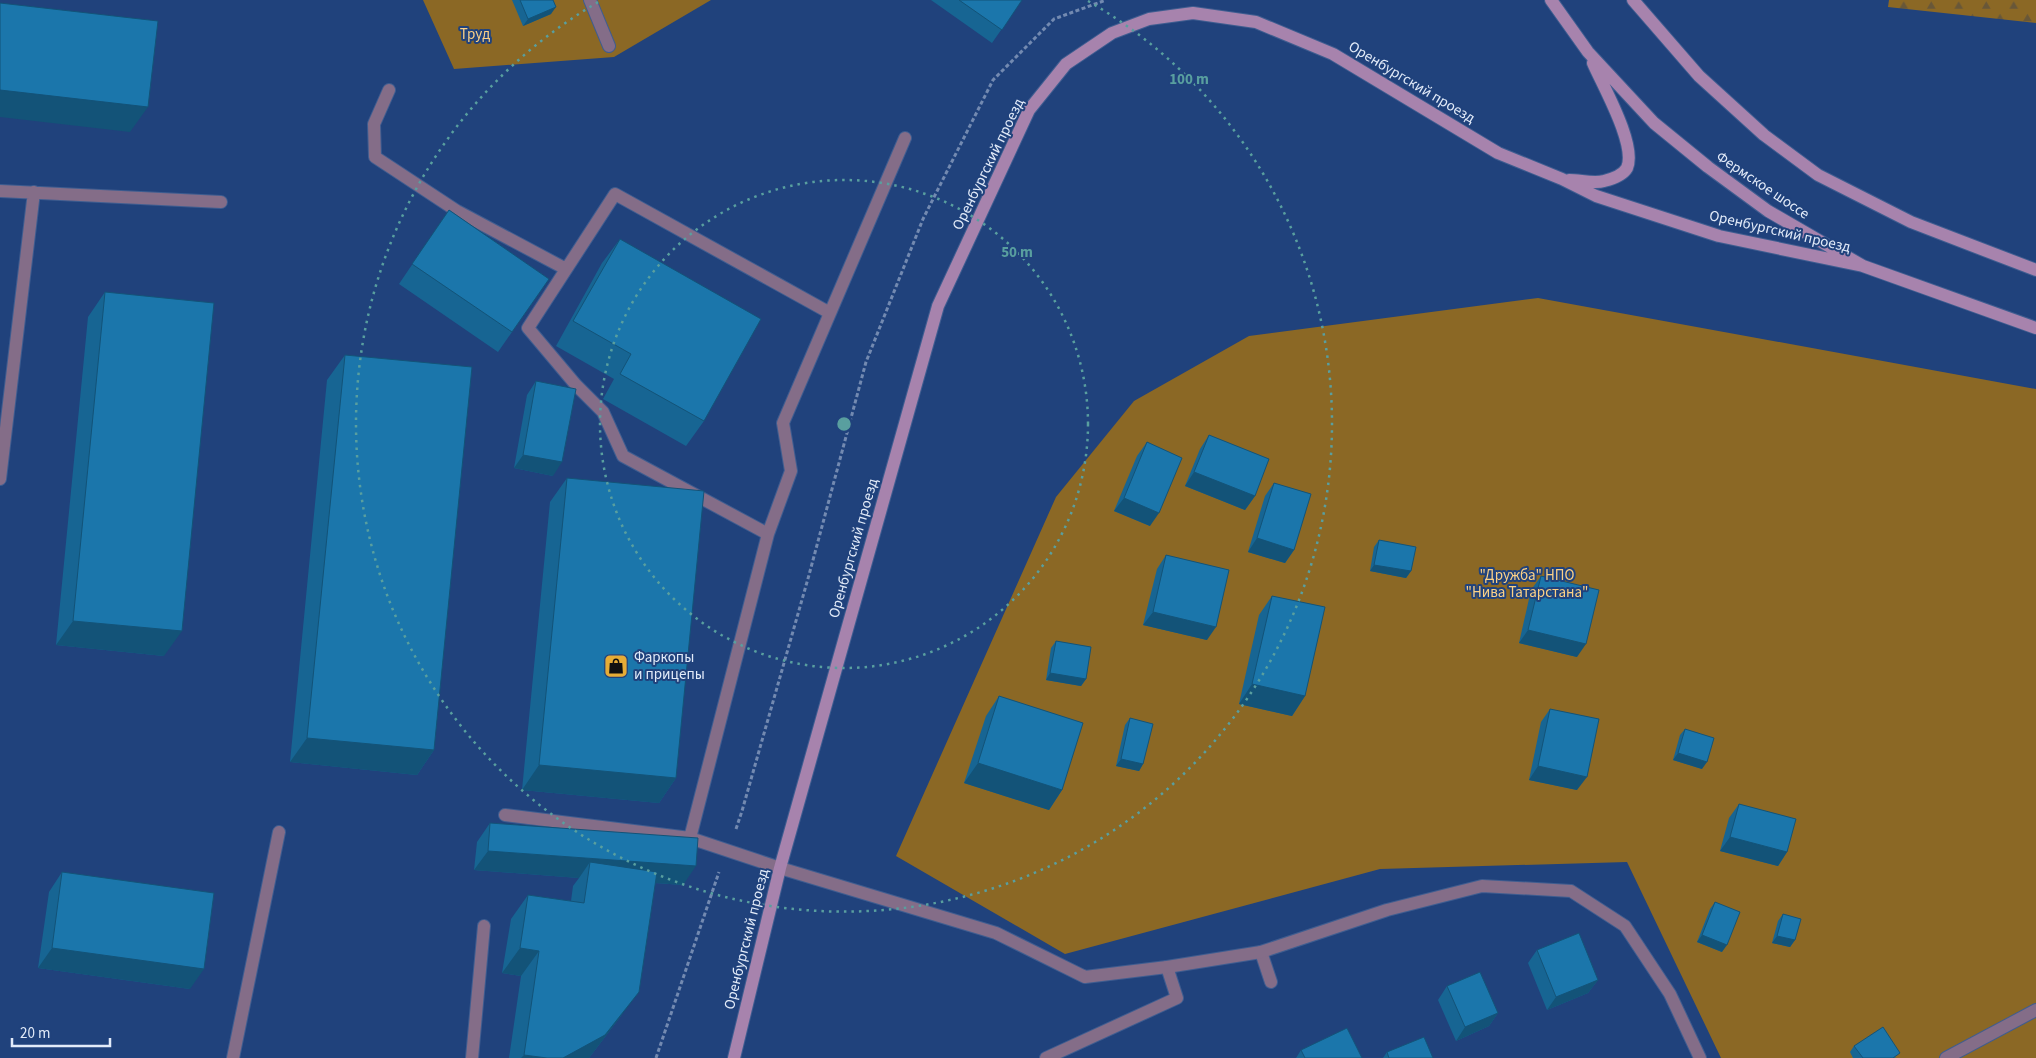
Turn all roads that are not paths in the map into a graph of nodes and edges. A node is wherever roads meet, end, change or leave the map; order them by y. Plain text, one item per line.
1 (590, 0) edge
2 (1550, 0) edge
3 (1633, 0) edge
4 (608, 46) dead end
5 (1588, 52) junction
6 (389, 90) dead end
7 (905, 138) dead end
8 (1562, 179) junction
9 (0, 191) edge
10 (34, 192) junction
11 (220, 202) dead end
12 (1863, 266) junction
13 (566, 269) junction
14 (2036, 270) edge
15 (830, 312) junction
16 (2036, 328) edge
17 (0, 479) edge
18 (768, 534) junction
19 (505, 815) dead end
20 (279, 832) dead end
21 (690, 838) junction
22 (780, 868) junction
23 (484, 926) dead end
24 (1261, 952) junction
25 (1167, 967) junction
26 (1271, 982) dead end
27 (2036, 1010) edge
28 (233, 1058) edge
29 (472, 1058) edge
30 (734, 1058) edge
31 (1046, 1058) edge
32 (1700, 1058) edge
33 (1946, 1058) edge

1 - 4 street
2 - 5 main road, Фермское шоссе
3 - 14 main road
5 - 8 main road, Фермское шоссе
5 - 12 main road, Фермское шоссе
6 - 13 street
7 - 15 street
8 - 12 main road, Оренбургский проезд
8 - 22 main road, Оренбургский проезд
9 - 10 street
10 - 11 street
10 - 17 street
12 - 16 main road, Фермское шоссе
13 - 15 street
13 - 18 street
15 - 18 street
18 - 21 street
19 - 21 street
20 - 28 street
21 - 22 street
22 - 25 street
22 - 30 main road, Оренбургский проезд
23 - 29 street
24 - 25 street
24 - 26 street
24 - 32 street
25 - 31 street
27 - 33 street

